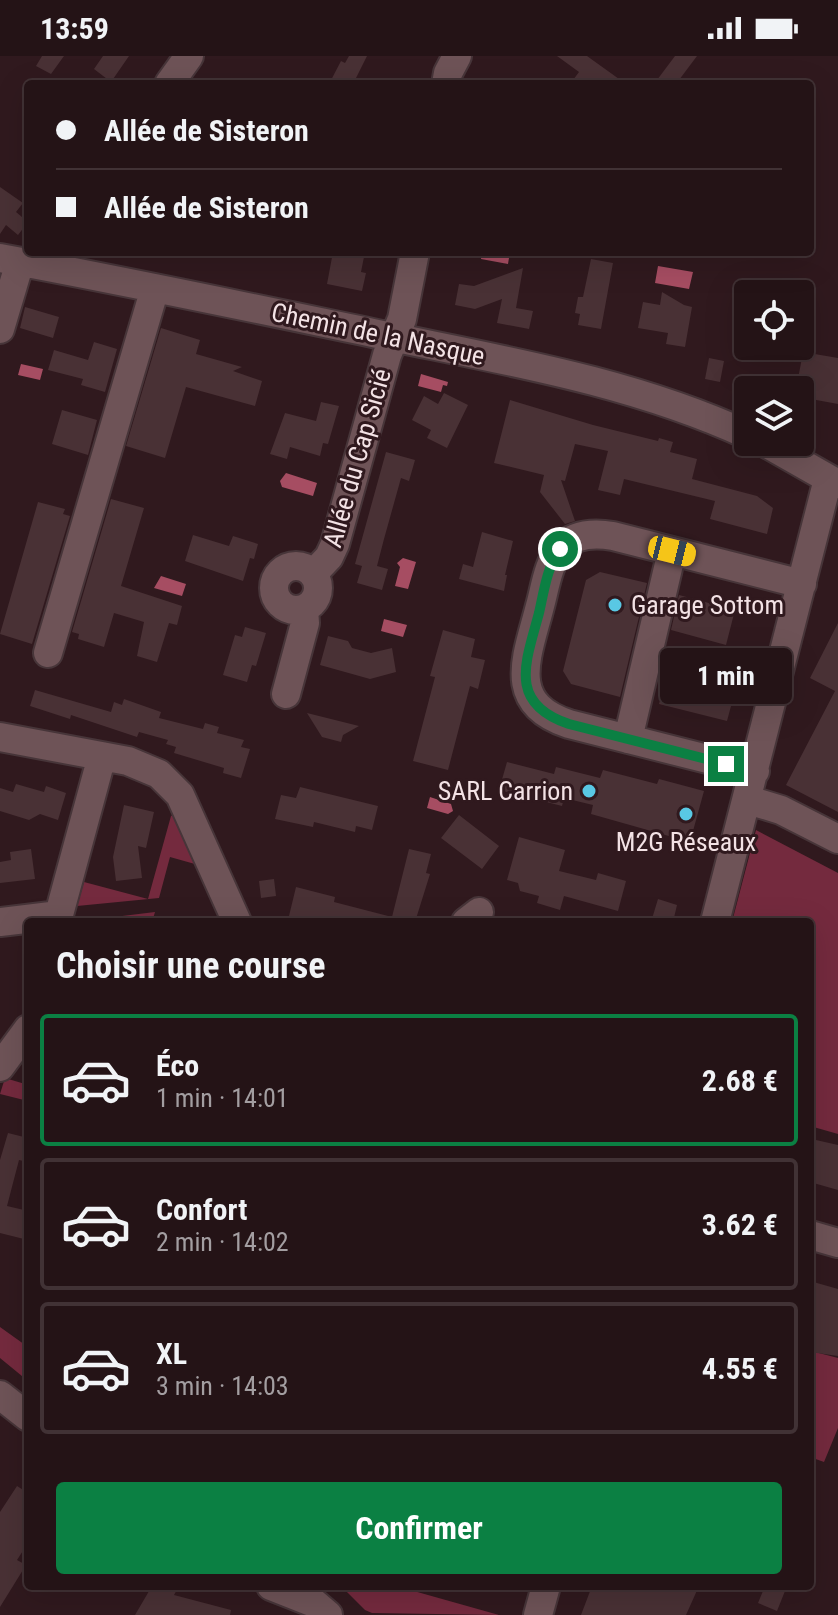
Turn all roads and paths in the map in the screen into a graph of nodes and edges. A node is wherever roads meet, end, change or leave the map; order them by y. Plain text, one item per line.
1 (189, 56) edge
2 (457, 56) edge
3 (172, 80) edge
4 (447, 80) edge
5 (414, 256) edge
6 (25, 259) edge
7 (155, 288) junction
8 (0, 329) edge
9 (395, 337) junction
10 (734, 428) edge
11 (789, 456) edge
12 (833, 481) edge
13 (672, 551) junction
14 (313, 574) junction
15 (802, 584) junction
16 (304, 609) junction
17 (48, 653) dead end
18 (286, 694) dead end
19 (0, 737) edge
20 (628, 739) junction
21 (102, 756) junction
22 (755, 771) junction
23 (748, 800) junction
24 (838, 839) edge
25 (58, 918) edge
26 (235, 918) edge
27 (716, 918) edge
28 (24, 921) edge
29 (0, 922) edge
30 (24, 1034) edge
31 (0, 1067) edge
32 (814, 1236) edge
33 (838, 1243) edge
34 (281, 1590) edge
35 (545, 1590) edge
36 (328, 1615) edge
37 (538, 1615) edge

1 - 3 street
2 - 4 street
5 - 9 street, Allée du Cap Sicié
6 - 7 street, Chemin de la Nasque
6 - 8 street
7 - 9 street, Chemin de la Nasque
7 - 17 street
9 - 10 street, Chemin de la Nasque
9 - 14 street, Allée du Cap Sicié
11 - 12 street
12 - 15 street
13 - 15 street
13 - 20 street
13 - 20 street
14 - 16 street, Allée du Cap Sicié
14 - 16 street, Allée du Cap Sicié
15 - 22 street
16 - 18 street, Allée du Cap Sicié
19 - 21 street
20 - 22 street
21 - 25 street
21 - 26 street
22 - 23 street
23 - 24 street
23 - 27 street
28 - 29 street
30 - 31 street
32 - 33 street
34 - 36 street
35 - 37 street

